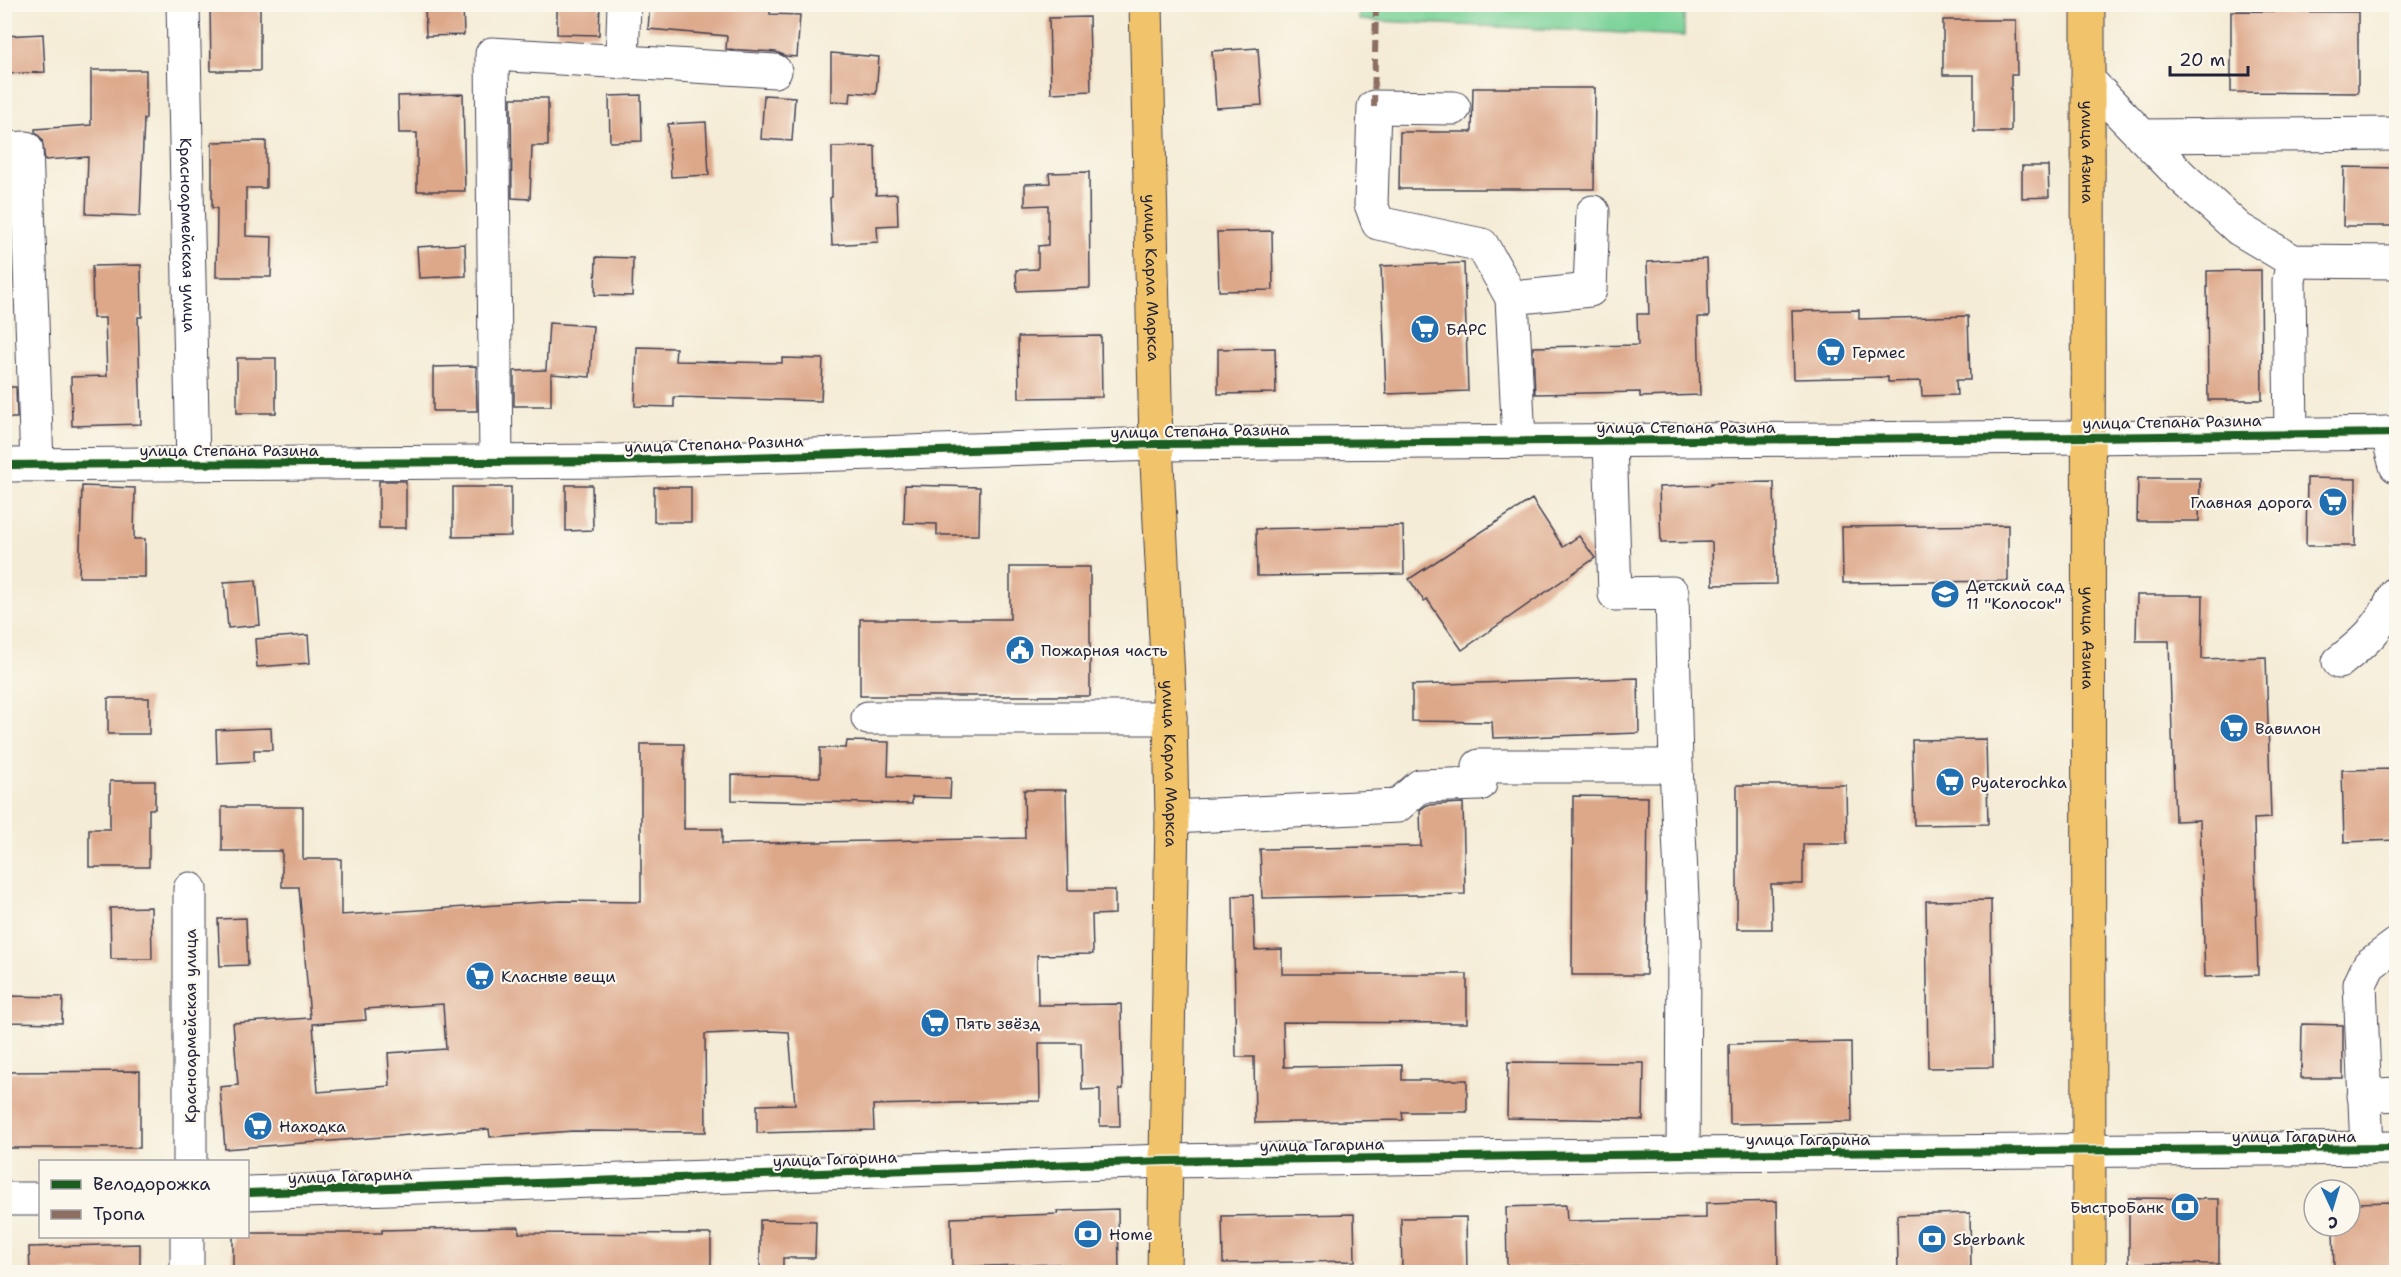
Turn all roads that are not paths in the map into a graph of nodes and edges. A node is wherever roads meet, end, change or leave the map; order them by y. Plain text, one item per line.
1 (183, 4) edge
2 (624, 4) edge
3 (1146, 4) edge
4 (2088, 4) edge
5 (622, 62) junction
6 (775, 71) dead end
7 (2088, 80) junction
8 (1454, 108) dead end
9 (2397, 134) edge
10 (2142, 136) junction
11 (4, 148) edge
12 (1593, 212) dead end
13 (2293, 261) junction
14 (2397, 262) edge
15 (1512, 298) junction
16 (2392, 433) edge
17 (2291, 434) junction
18 (2088, 437) junction
19 (1519, 441) junction
20 (1610, 441) junction
21 (1156, 444) junction
22 (496, 462) junction
23 (193, 464) junction
24 (4, 465) edge
25 (37, 465) junction
26 (2397, 466) edge
27 (2397, 593) edge
28 (2339, 662) dead end
29 (868, 718) dead end
30 (1170, 718) junction
31 (1676, 766) junction
32 (1172, 817) junction
33 (190, 890) dead end
34 (2397, 945) edge
35 (2397, 1094) edge
36 (2364, 1096) junction
37 (2382, 1148) edge
38 (2088, 1151) junction
39 (1683, 1154) junction
40 (190, 1160) edge
41 (1165, 1161) junction
42 (249, 1193) edge
43 (39, 1198) edge
44 (4, 1199) edge
45 (187, 1238) edge
46 (187, 1272) edge
47 (1164, 1272) edge
48 (2089, 1272) edge

1 - 23 street, Красноармейская улица
2 - 5 street
3 - 21 main road, улица Карла Маркса
4 - 7 main road, улица Азина
5 - 6 street
5 - 22 street
7 - 10 street
7 - 18 main road, улица Азина
8 - 15 street
9 - 10 street
10 - 13 street
11 - 25 street
12 - 15 street
13 - 14 street
13 - 17 street
15 - 19 street
16 - 17 street, улица Степана Разина
16 - 26 street
17 - 18 street, улица Степана Разина
18 - 20 street, улица Степана Разина
18 - 38 main road, улица Азина
19 - 20 street, улица Степана Разина
19 - 21 street, улица Степана Разина
20 - 31 street
21 - 22 street, улица Степана Разина
21 - 30 main road, улица Карла Маркса
22 - 23 street, улица Степана Разина
23 - 25 street, улица Степана Разина
24 - 25 street, улица Степана Разина
27 - 28 street
29 - 30 street
30 - 32 main road, улица Карла Маркса
31 - 32 street
31 - 39 street
32 - 41 main road, улица Карла Маркса
33 - 40 street, Красноармейская улица
34 - 36 street
35 - 36 street
36 - 37 street
37 - 38 street, улица Гагарина
38 - 39 street, улица Гагарина
38 - 48 main road, улица Азина
39 - 41 street, улица Гагарина
41 - 42 street, улица Гагарина
41 - 47 main road, улица Карла Маркса
43 - 44 street
45 - 46 street

